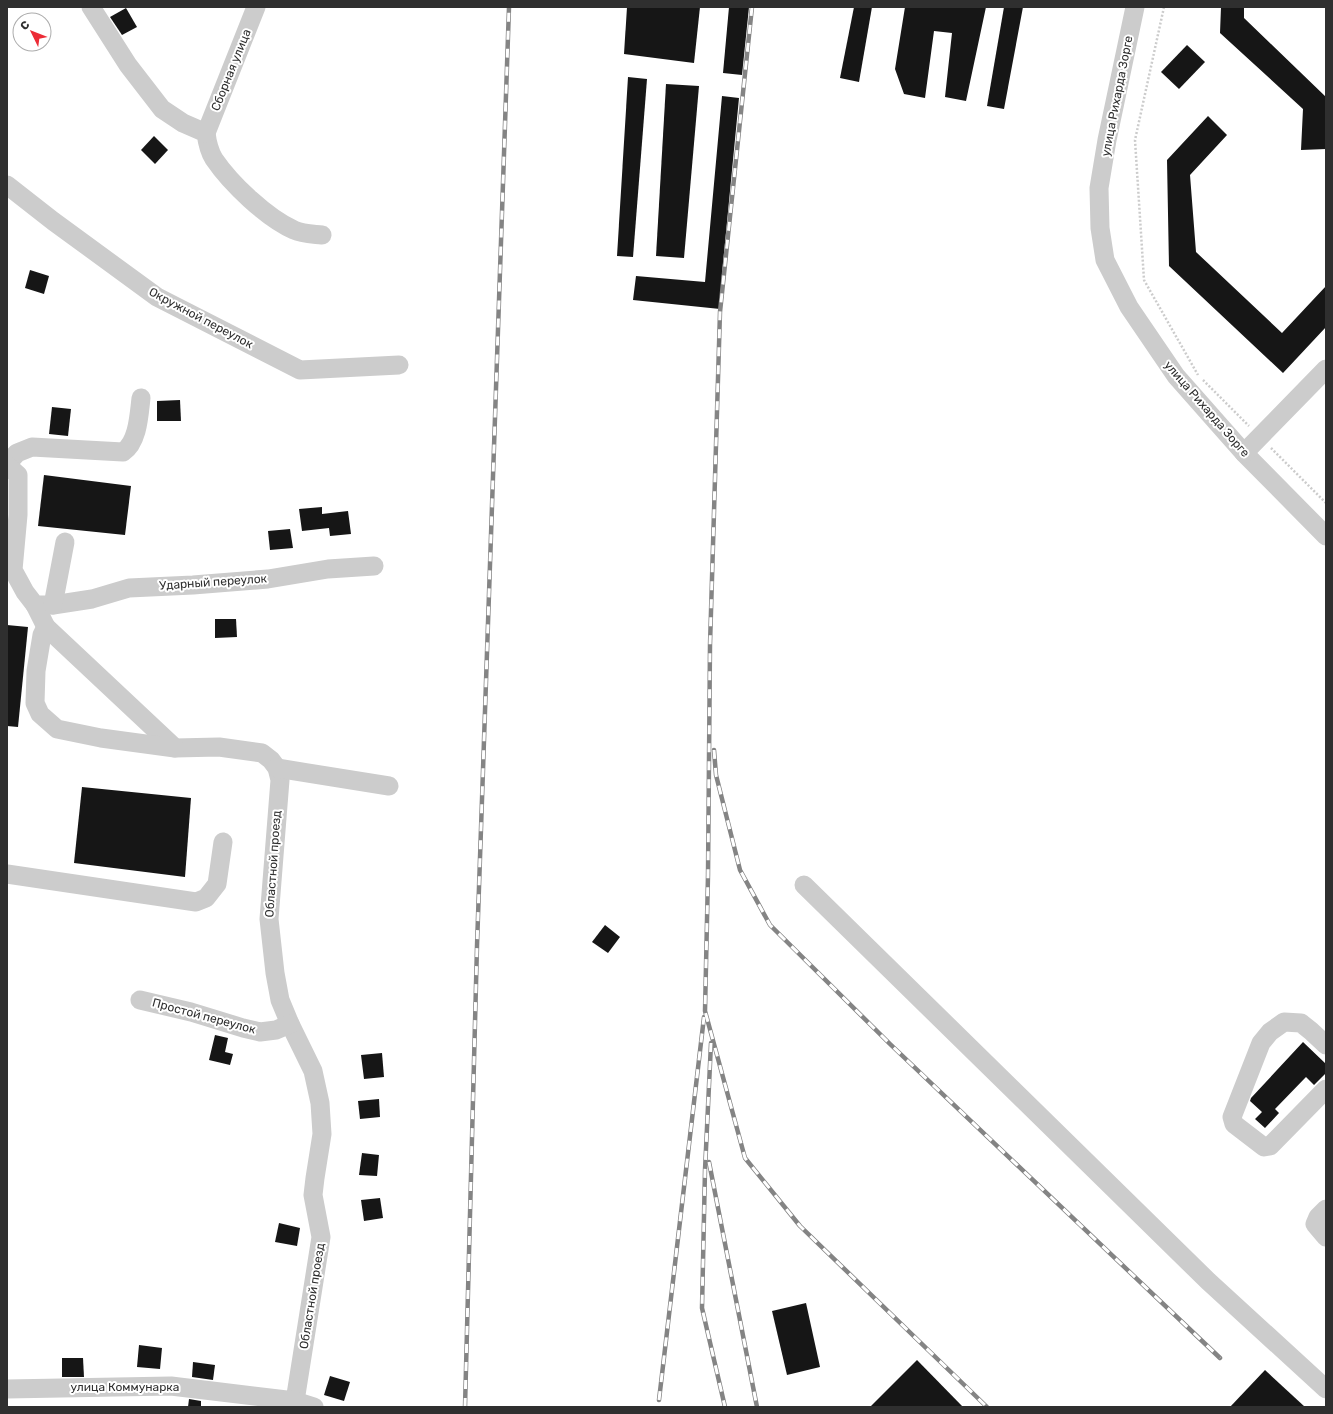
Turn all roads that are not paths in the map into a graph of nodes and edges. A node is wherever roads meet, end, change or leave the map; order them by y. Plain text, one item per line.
1 (91, 7) edge
2 (256, 7) edge
3 (1135, 7) edge
4 (206, 133) junction
5 (7, 185) edge
6 (322, 235) dead end
7 (399, 365) dead end
8 (1326, 369) edge
9 (141, 398) dead end
10 (1244, 453) junction
11 (7, 465) edge
12 (1326, 536) edge
13 (65, 542) dead end
14 (374, 566) dead end
15 (30, 598) edge
16 (46, 628) junction
17 (175, 748) junction
18 (277, 768) junction
19 (389, 786) dead end
20 (223, 842) dead end
21 (7, 874) edge
22 (804, 885) dead end
23 (140, 1000) dead end
24 (290, 1024) junction
25 (1326, 1045) edge
26 (1326, 1089) edge
27 (1326, 1209) edge
28 (1326, 1237) edge
29 (7, 1389) edge
30 (1326, 1389) edge
31 (295, 1401) junction
32 (314, 1407) edge

1 - 4 street
2 - 4 street, Сборная улица
3 - 10 street, улица Рихарда Зорге
4 - 6 street
5 - 7 street, Окружной переулок
8 - 10 street
9 - 11 street
10 - 12 street, улица Рихарда Зорге
11 - 15 street
13 - 15 street
14 - 15 street, Ударный переулок
15 - 16 street
16 - 17 street
16 - 17 street
17 - 18 street
18 - 19 street
18 - 24 street, Областной проезд
20 - 21 street
22 - 30 street
23 - 24 street, Простой переулок
24 - 31 street, Областной проезд
25 - 26 street
27 - 28 street
29 - 31 street, улица Коммунарка
31 - 32 street, улица Коммунарка

